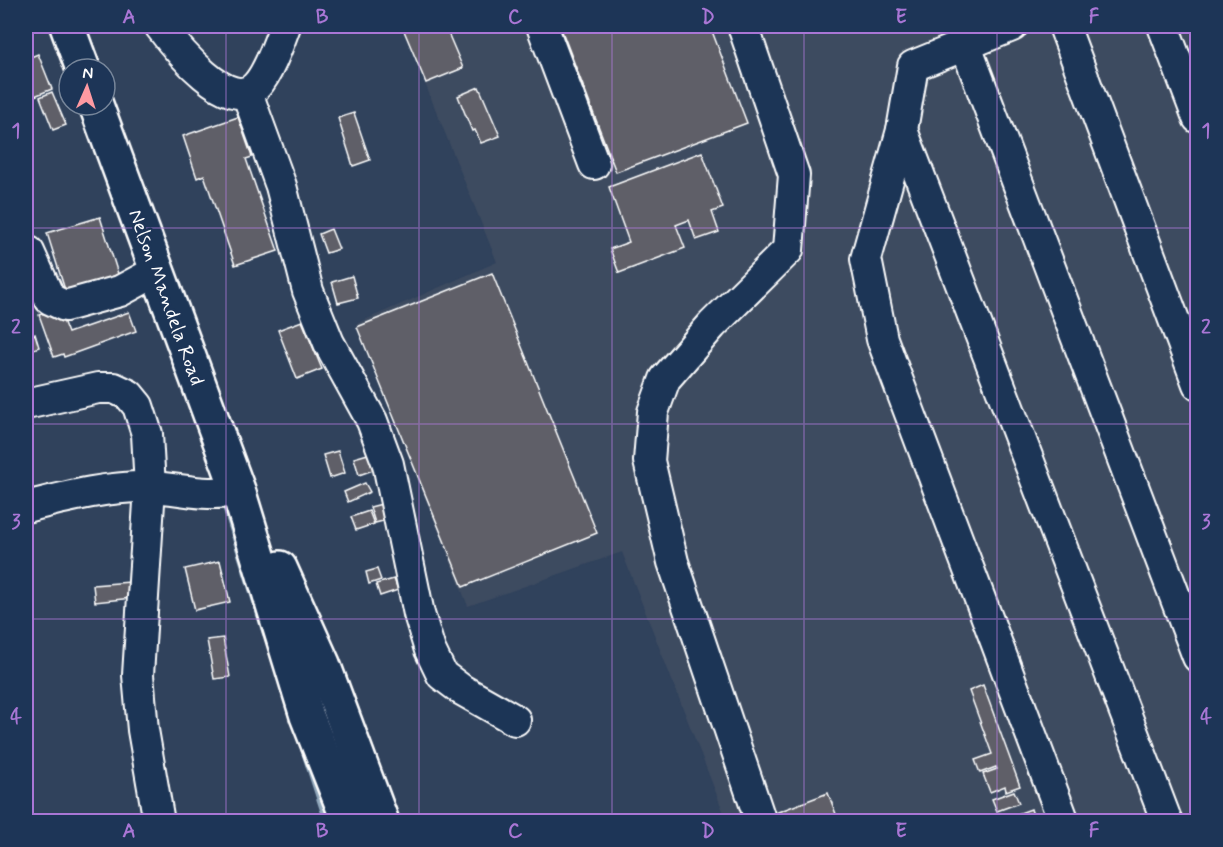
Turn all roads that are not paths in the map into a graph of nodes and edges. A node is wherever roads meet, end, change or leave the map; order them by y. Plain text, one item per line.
1 (67, 26) edge
2 (160, 26) edge
3 (285, 26) edge
4 (542, 26) edge
5 (743, 26) edge
6 (1012, 26) edge
7 (1064, 26) edge
8 (1163, 26) edge
9 (966, 44) junction
10 (78, 57) edge
11 (247, 93) junction
12 (100, 117) edge
13 (1197, 118) edge
14 (902, 130) junction
15 (594, 164) dead end
16 (29, 252) dead end
17 (157, 271) junction
18 (1197, 384) edge
19 (26, 404) edge
20 (150, 487) junction
21 (238, 490) junction
22 (26, 507) edge
23 (1197, 657) edge
24 (515, 720) dead end
25 (159, 822) edge
26 (349, 822) edge
27 (382, 822) edge
28 (761, 822) edge
29 (1064, 822) edge
30 (1167, 822) edge

1 - 10 main road
2 - 11 lane
3 - 11 lane
4 - 15 lane
5 - 28 lane
6 - 9 lane
7 - 18 lane
8 - 13 lane
9 - 14 lane
9 - 23 lane
11 - 24 lane
12 - 17 main road, Nelson Mandela Road
14 - 29 lane
14 - 30 lane
16 - 17 lane
17 - 21 main road, Nelson Mandela Road
19 - 20 lane
20 - 21 lane
20 - 22 lane
20 - 25 lane
21 - 26 main road, Nelson Mandela Road
21 - 27 main road, Nelson Mandela Road

